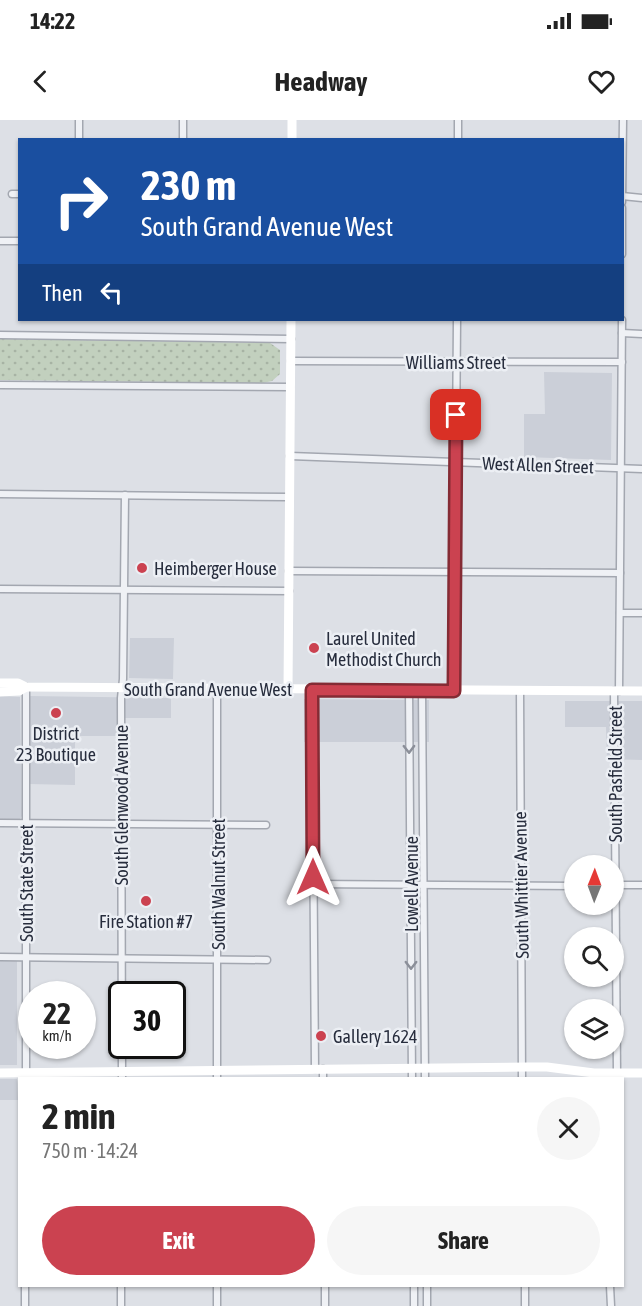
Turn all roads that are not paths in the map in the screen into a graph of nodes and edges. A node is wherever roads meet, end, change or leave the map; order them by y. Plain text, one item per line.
1 (79, 120) edge
2 (183, 120) edge
3 (292, 120) edge
4 (458, 120) edge
5 (623, 120) edge
6 (79, 138) edge
7 (183, 138) edge
8 (292, 138) edge
9 (458, 138) edge
10 (623, 138) edge
11 (12, 194) dead end
12 (18, 194) edge
13 (624, 196) edge
14 (642, 198) edge
15 (0, 241) edge
16 (18, 241) edge
17 (291, 321) edge
18 (457, 321) edge
19 (622, 321) edge
20 (622, 333) junction
21 (642, 334) edge
22 (0, 335) edge
23 (291, 339) junction
24 (291, 362) junction
25 (457, 362) junction
26 (622, 363) junction
27 (0, 385) edge
28 (290, 387) junction
29 (290, 456) junction
30 (456, 462) junction
31 (621, 468) junction
32 (642, 469) edge
33 (0, 494) edge
34 (125, 495) junction
35 (289, 496) junction
36 (289, 571) junction
37 (455, 572) junction
38 (620, 573) junction
39 (0, 589) edge
40 (124, 591) junction
41 (289, 591) junction
42 (620, 613) junction
43 (642, 613) edge
44 (0, 682) edge
45 (26, 687) junction
46 (122, 688) junction
47 (217, 689) junction
48 (288, 689) junction
49 (312, 690) junction
50 (409, 690) junction
51 (422, 690) junction
52 (454, 691) junction
53 (520, 691) junction
54 (0, 692) edge
55 (617, 692) junction
56 (642, 692) edge
57 (0, 823) edge
58 (26, 823) junction
59 (122, 824) junction
60 (218, 825) junction
61 (266, 825) dead end
62 (615, 855) edge
63 (313, 884) junction
64 (411, 885) junction
65 (423, 885) junction
66 (521, 885) junction
67 (624, 885) edge
68 (642, 885) edge
69 (564, 886) edge
70 (614, 915) edge
71 (0, 957) edge
72 (26, 957) junction
73 (122, 958) junction
74 (217, 959) junction
75 (267, 960) dead end
76 (522, 1066) junction
77 (412, 1068) junction
78 (425, 1068) junction
79 (320, 1072) edge
80 (0, 1073) edge
81 (642, 1073) edge
82 (218, 1074) edge
83 (26, 1075) edge
84 (122, 1075) edge
85 (611, 1075) edge
86 (412, 1077) edge
87 (425, 1077) edge
88 (522, 1077) edge
89 (25, 1287) edge
90 (122, 1287) edge
91 (217, 1287) edge
92 (325, 1287) edge
93 (414, 1287) edge
94 (427, 1287) edge
95 (525, 1287) edge
96 (610, 1287) edge
97 (25, 1306) edge
98 (122, 1306) edge
99 (217, 1306) edge
100 (326, 1306) edge
101 (414, 1306) edge
102 (427, 1306) edge
103 (525, 1306) edge
104 (611, 1306) edge

1 - 6 street
2 - 7 street
3 - 8 street
4 - 9 street
5 - 10 street
11 - 12 street
13 - 14 street
15 - 16 street
17 - 23 street
18 - 25 street
19 - 20 street, South Pasfield Street
20 - 21 street
20 - 26 street, South Pasfield Street
22 - 23 street
23 - 24 street
24 - 25 street, Williams Street
24 - 28 street
25 - 26 street, Williams Street
25 - 30 street
26 - 31 street, South Pasfield Street
27 - 28 street
28 - 29 street
29 - 30 street, West Allen Street
29 - 35 street
30 - 31 street, West Allen Street
30 - 37 street
31 - 32 street, West Allen Street
31 - 38 street, South Pasfield Street
33 - 34 street
34 - 35 street
34 - 40 street, South Glenwood Avenue
35 - 36 street
36 - 37 street
36 - 41 street
37 - 38 street
37 - 52 street
38 - 42 street, South Pasfield Street
39 - 40 street
40 - 41 street
40 - 46 street, South Glenwood Avenue
41 - 48 street
42 - 43 street
42 - 55 street, South Pasfield Street
44 - 45 street, South Grand Avenue West
45 - 46 street, South Grand Avenue West
45 - 54 street, South Grand Avenue West
45 - 58 street, South State Street
46 - 47 street, South Grand Avenue West
46 - 59 street, South Glenwood Avenue
47 - 48 street, South Grand Avenue West
47 - 60 street, South Walnut Street
48 - 49 street, South Grand Avenue West
49 - 50 street, South Grand Avenue West
49 - 63 street
50 - 51 street, South Grand Avenue West
50 -> 64 street, Lowell Avenue
51 - 52 street, South Grand Avenue West
51 - 65 street, Lowell Avenue
52 - 53 street, South Grand Avenue West
53 - 55 street, South Grand Avenue West
53 - 66 street, South Whittier Avenue
55 - 56 street, South Grand Avenue West
55 - 62 street, South Pasfield Street
57 - 58 street
58 - 59 street
58 - 72 street, South State Street
59 - 60 street
59 - 73 street, South Glenwood Avenue
60 - 61 street
60 - 74 street, South Walnut Street
63 - 64 street
63 - 79 street
64 - 65 street
64 -> 77 street, Lowell Avenue
65 - 66 street
65 - 78 street, Lowell Avenue
66 - 69 street
66 - 76 street, South Whittier Avenue
67 - 68 street
70 - 85 street, South Pasfield Street
71 - 72 street
72 - 73 street
72 - 83 street, South State Street
73 - 74 street
73 - 84 street, South Glenwood Avenue
74 - 75 street
74 - 82 street, South Walnut Street
76 - 78 street
76 - 85 street
76 - 88 street, South Whittier Avenue
77 - 78 street
77 - 79 street
77 - 86 street, Lowell Avenue
78 - 87 street, Lowell Avenue
79 - 82 street
80 - 83 street
81 - 85 street
82 - 84 street
83 - 84 street
89 - 97 street
90 - 98 street
91 - 99 street
92 - 100 street
93 - 101 street
94 - 102 street
95 - 103 street
96 - 104 street

